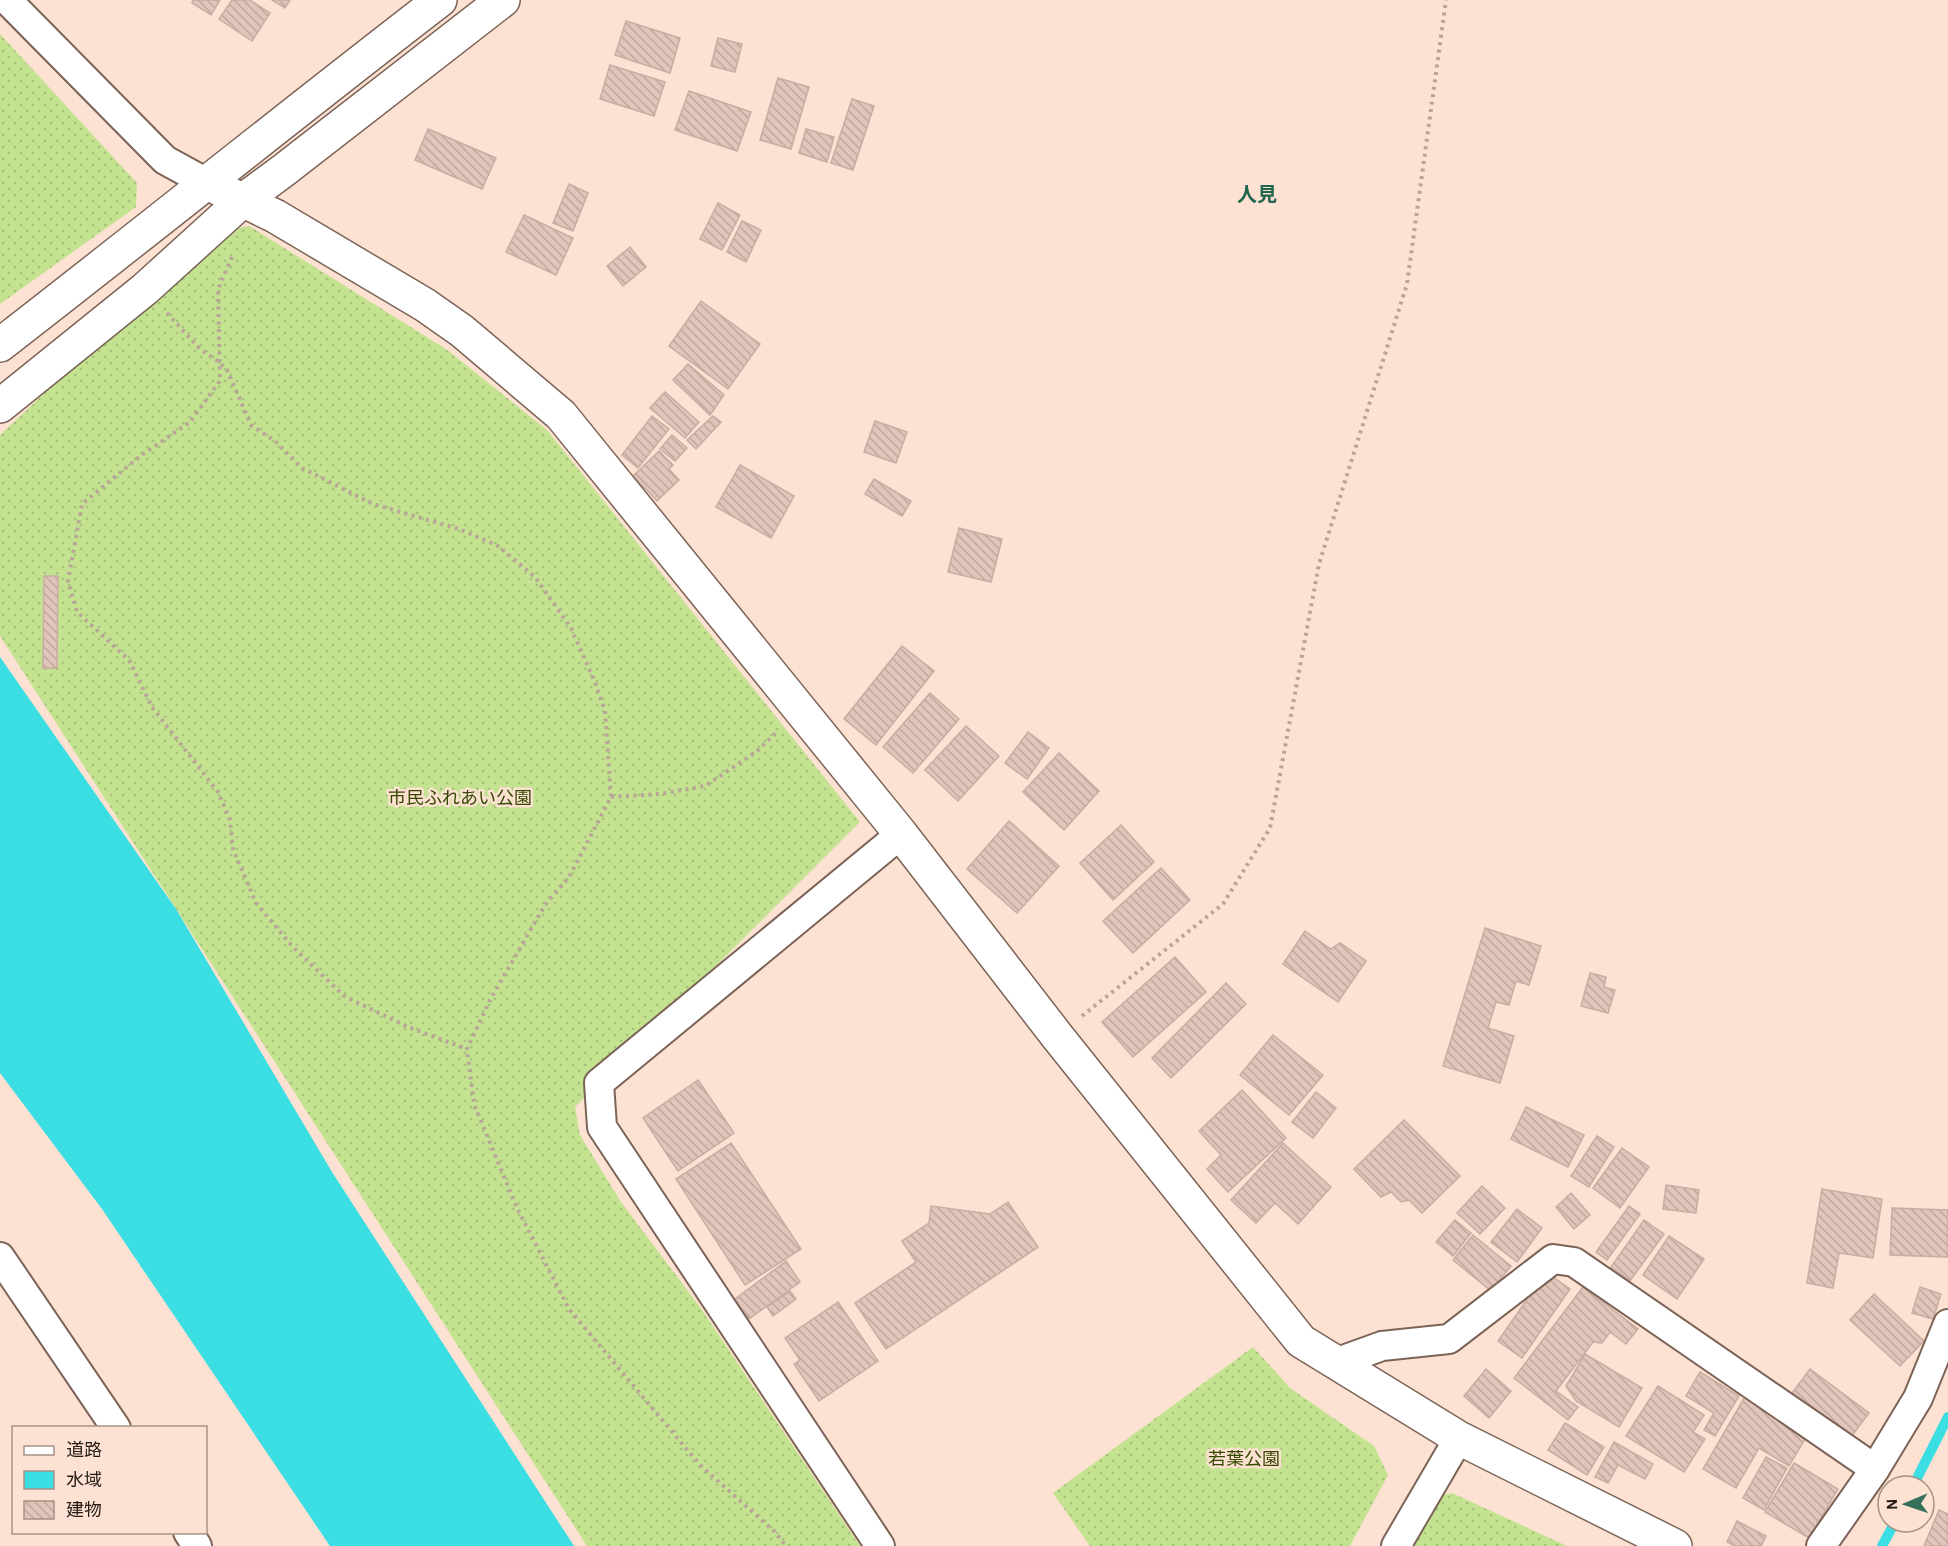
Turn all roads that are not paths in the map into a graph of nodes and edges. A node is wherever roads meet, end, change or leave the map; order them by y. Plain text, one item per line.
1 (7, 0) edge
2 (440, 0) edge
3 (503, 0) edge
4 (207, 183) junction
5 (242, 201) junction
6 (0, 345) edge
7 (0, 406) edge
8 (901, 834) junction
9 (0, 1257) edge
10 (1948, 1324) edge
11 (1335, 1363) junction
12 (115, 1426) edge
13 (1460, 1438) junction
14 (1875, 1469) junction
15 (880, 1546) edge
16 (1396, 1546) edge
17 (1675, 1546) edge
18 (1821, 1546) edge

1 - 4 street
2 - 4 street
3 - 5 street
4 - 5 street
4 - 6 street
5 - 7 street
5 - 8 street
8 - 11 street
8 - 15 street
9 - 12 street
10 - 14 street
11 - 13 street
11 - 14 street
13 - 16 street
13 - 17 street
14 - 18 street

